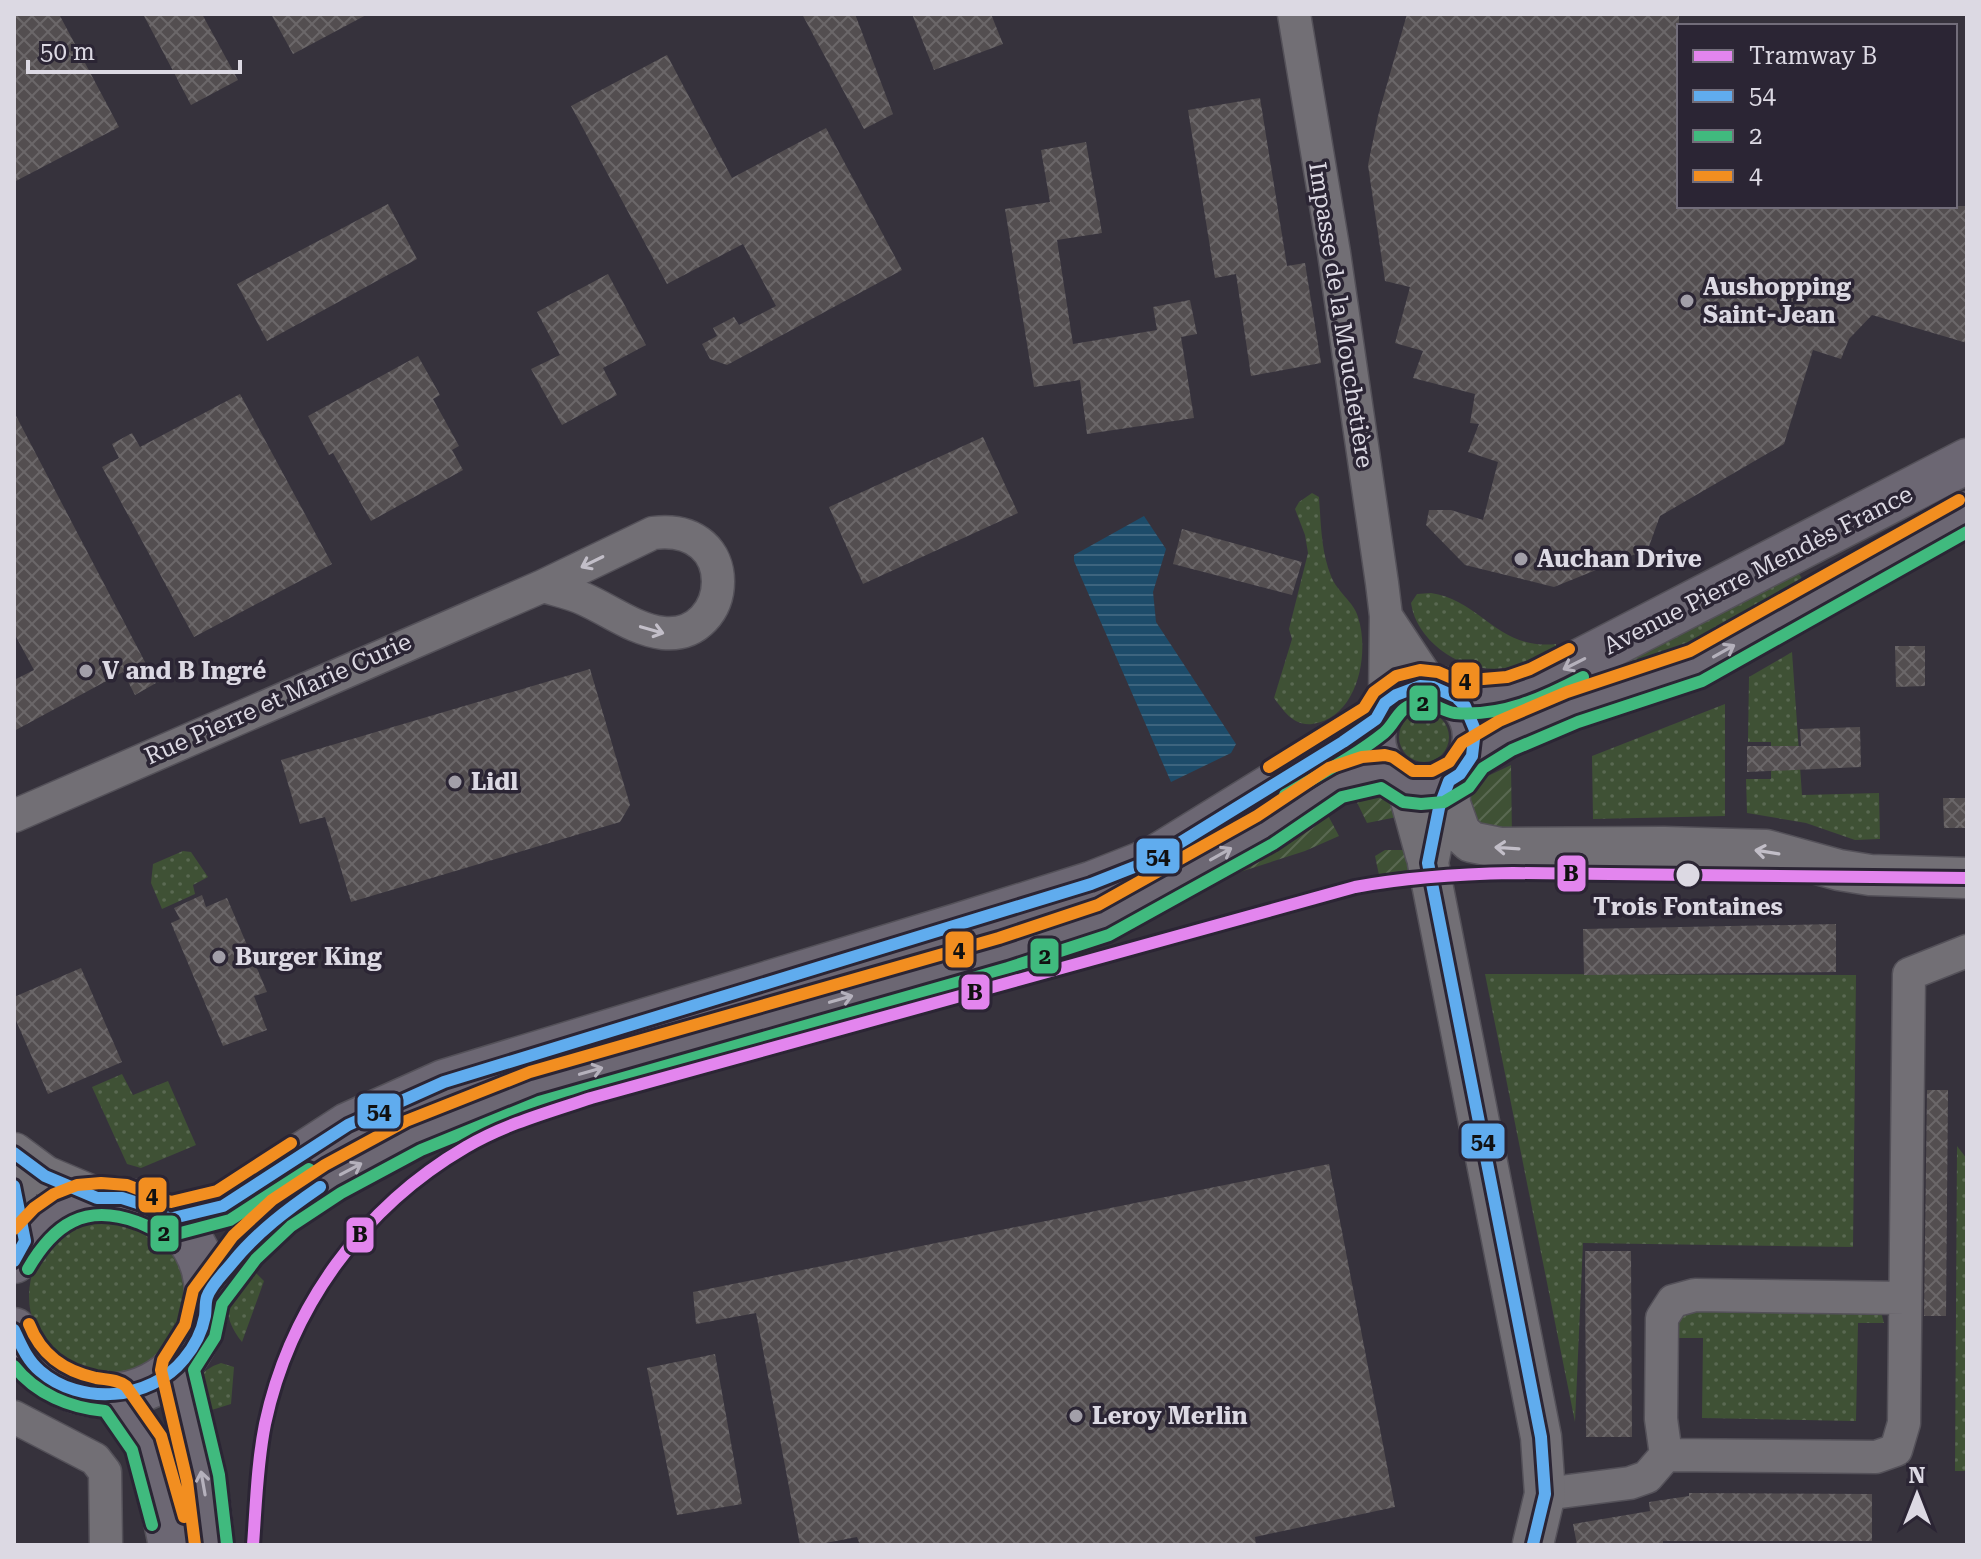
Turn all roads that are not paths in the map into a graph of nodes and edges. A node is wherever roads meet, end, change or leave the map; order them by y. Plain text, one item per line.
1 (1294, 14) edge
2 (1967, 461) edge
3 (1967, 514) edge
4 (543, 586) junction
5 (1386, 616) junction
6 (1444, 692) junction
7 (1381, 711) junction
8 (1428, 774) junction
9 (14, 816) edge
10 (1967, 878) edge
11 (1967, 951) edge
12 (14, 1153) edge
13 (14, 1186) edge
14 (97, 1198) junction
15 (169, 1219) junction
16 (20, 1251) edge
17 (216, 1283) junction
18 (1905, 1298) junction
19 (20, 1351) edge
20 (177, 1367) junction
21 (114, 1396) junction
22 (14, 1417) edge
23 (1666, 1455) junction
24 (1545, 1494) junction
25 (106, 1545) edge
26 (171, 1545) edge
27 (211, 1545) edge
28 (1516, 1545) edge
29 (1533, 1545) edge

1 - 5 street, Impasse de la Mouchetière
2 -> 6 main road, Avenue Pierre Mendès France
8 -> 3 main road, Avenue Pierre Mendès France
4 -> 4 street, Rue Pierre et Marie Curie
4 - 9 street, Rue Pierre et Marie Curie
5 - 6 street, Impasse de la Mouchetière
5 - 7 street, Impasse de la Mouchetière
6 - 7 main road, Avenue Pierre Mendès France
6 - 8 main road
7 - 8 main road
7 - 15 main road, Avenue Pierre Mendès France
10 -> 8 street
17 -> 8 main road, Avenue Pierre Mendès France
8 - 24 street
11 - 18 street
12 - 14 street
13 - 16 street
14 - 15 main road
14 - 16 main road
15 - 17 main road
17 - 20 main road
18 - 23 street
18 - 23 street
19 - 21 main road
20 - 21 main road
27 -> 20 main road
21 - 26 main road
22 - 25 street
23 - 24 street
24 - 29 street
28 - 29 street

